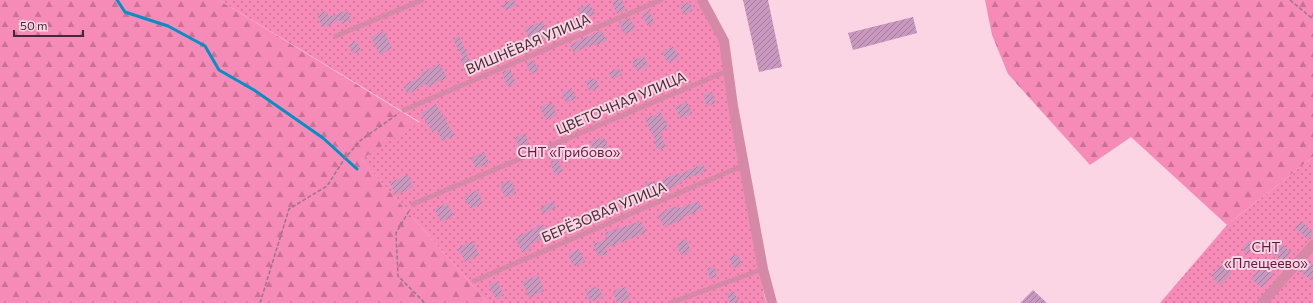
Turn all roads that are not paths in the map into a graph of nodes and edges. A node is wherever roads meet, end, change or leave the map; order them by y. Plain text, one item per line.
1 (422, 0) edge
2 (661, 0) edge
3 (702, 0) edge
4 (336, 36) dead end
5 (727, 71) junction
6 (404, 110) road end
7 (744, 165) junction
8 (413, 204) road end
9 (1313, 246) edge
10 (763, 269) junction
11 (474, 281) dead end
12 (670, 303) edge
13 (772, 303) edge
14 (1262, 303) edge

1 - 4 lane
2 - 6 lane, ВИШНЁВАЯ УЛИЦА
3 - 5 street
5 - 7 street
5 - 8 lane, ЦВЕТОЧНАЯ УЛИЦА
7 - 10 street
7 - 11 lane, БЕРЁЗОВАЯ УЛИЦА
9 - 14 street
10 - 12 lane
10 - 13 street

